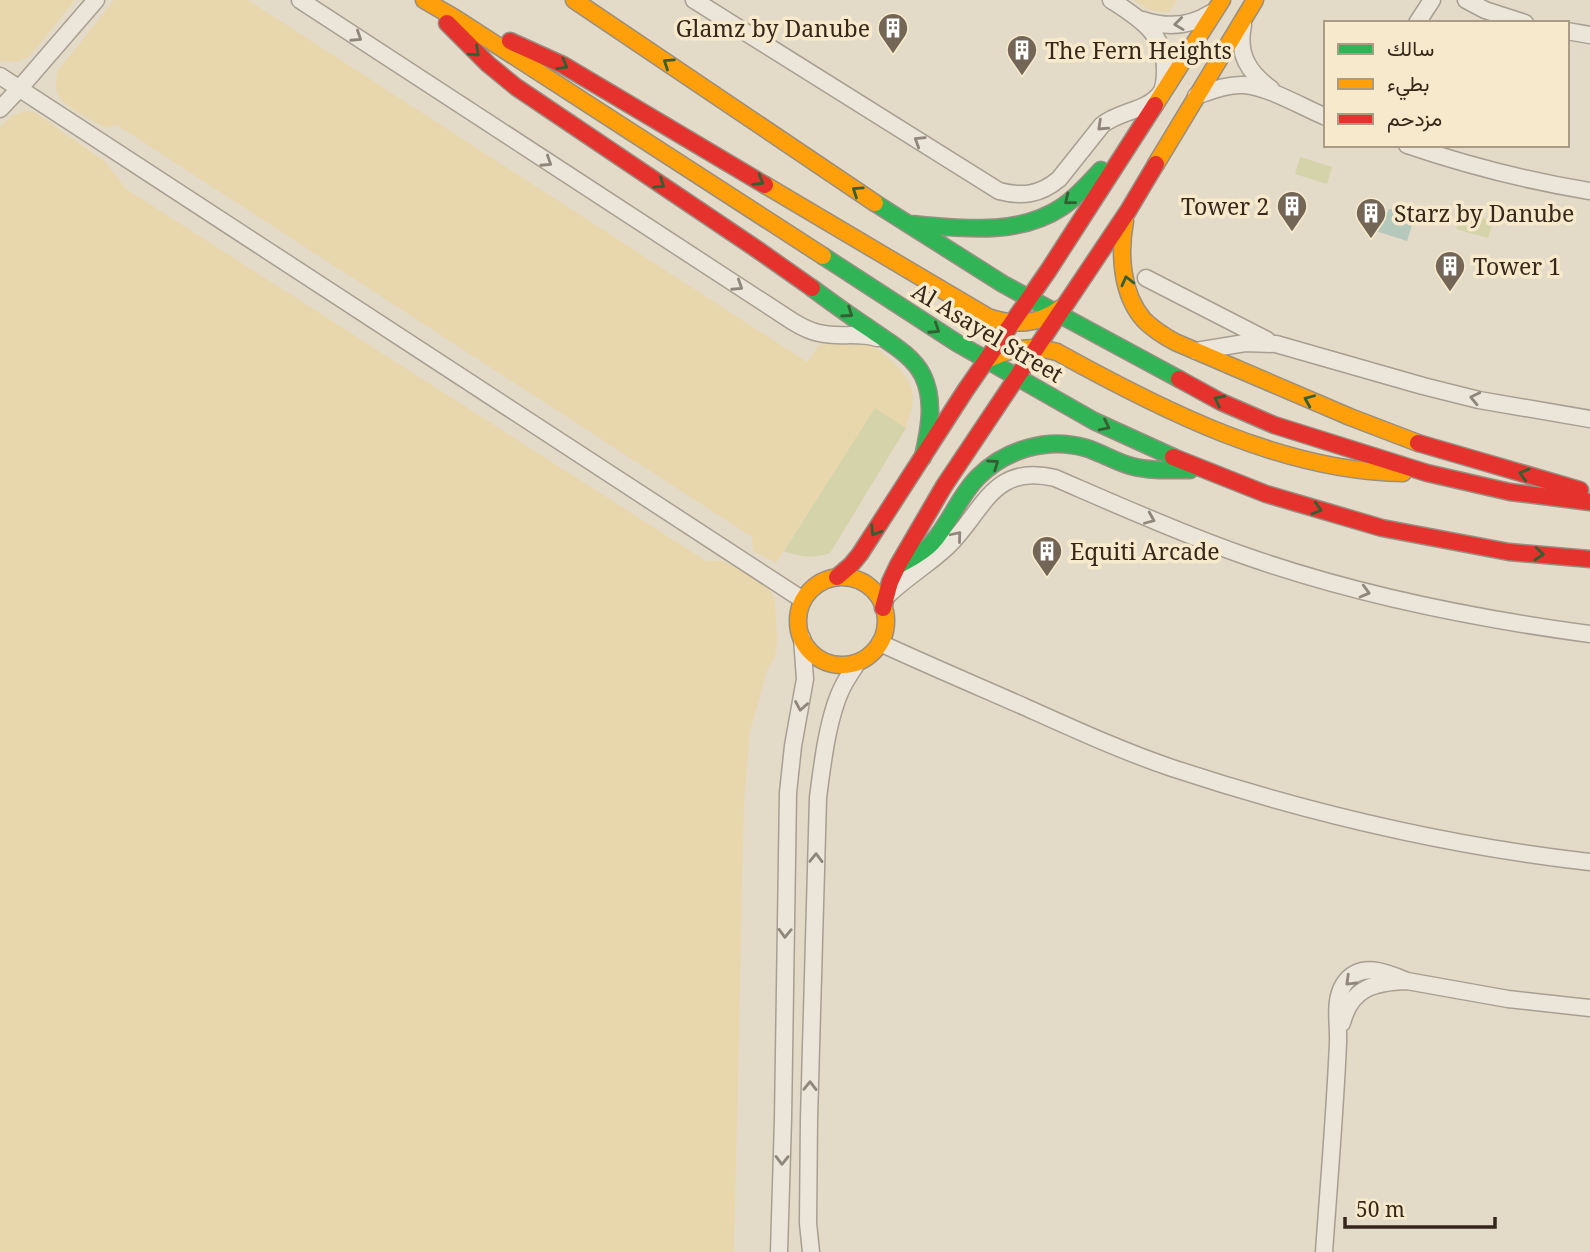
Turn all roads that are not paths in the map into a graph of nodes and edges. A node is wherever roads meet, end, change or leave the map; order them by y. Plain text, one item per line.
1 (96, 0) edge
2 (300, 0) edge
3 (694, 0) edge
4 (1111, 0) edge
5 (1255, 0) edge
6 (1432, 0) edge
7 (1466, 0) edge
8 (426, 1) edge
9 (580, 2) edge
10 (1219, 5) edge
11 (1245, 15) junction
12 (455, 18) junction
13 (1140, 19) junction
14 (1418, 21) edge
15 (1519, 21) edge
16 (1569, 31) edge
17 (1590, 36) edge
18 (0, 76) edge
19 (19, 89) junction
20 (1161, 94) junction
21 (1196, 96) junction
22 (1281, 97) junction
23 (0, 109) edge
24 (1324, 116) edge
25 (1135, 135) junction
26 (1413, 147) edge
27 (1590, 191) edge
28 (1128, 211) junction
29 (906, 224) junction
30 (1146, 278) dead end
31 (1026, 303) junction
32 (1060, 310) junction
33 (1019, 324) junction
34 (888, 342) junction
35 (1276, 344) junction
36 (1027, 347) junction
37 (1194, 351) junction
38 (987, 360) junction
39 (1019, 374) junction
40 (1590, 419) edge
41 (923, 457) junction
42 (1207, 471) junction
43 (1427, 473) junction
44 (1590, 493) edge
45 (1590, 502) edge
46 (1590, 559) edge
47 (898, 565) junction
48 (837, 577) junction
49 (803, 600) junction
50 (885, 602) junction
51 (1590, 634) edge
52 (802, 638) junction
53 (880, 643) junction
54 (857, 663) junction
55 (1590, 862) edge
56 (1590, 1008) edge
57 (779, 1252) edge
58 (811, 1252) edge
59 (1324, 1252) edge

1 - 19 street
2 -> 34 street
20 -> 3 street
4 - 13 street
5 - 11 main road
6 - 14 street
7 - 15 street
8 - 12 main road, Al Asayel Street
8 -> 34 main road
29 -> 9 main road
10 -> 13 street
10 - 20 main road
11 - 21 main road
11 - 22 street
12 -> 33 main road
12 -> 38 main road, Al Asayel Street
13 - 20 street
16 - 17 street
18 - 19 street
19 - 23 street
19 - 49 street
20 - 25 main road
21 - 22 street
21 - 28 main road
22 - 24 street
25 -> 29 main road
25 - 31 main road
26 - 27 street
28 - 32 main road
37 -> 28 main road
29 - 31 main road
30 - 35 street
31 - 32 main road
31 - 33 main road
32 - 33 main road
32 - 36 main road
43 -> 32 main road
33 - 36 main road
33 - 38 main road
34 - 41 main road
35 - 37 street
40 -> 35 street
36 - 38 main road
36 - 39 main road
36 - 39 main road
36 - 43 main road
44 -> 37 main road
38 - 39 main road, Al Asayel Street
38 - 41 main road
39 -> 42 main road, Al Asayel Street
39 - 47 main road
41 -> 48 main road
42 -> 46 main road, Al Asayel Street
47 -> 42 main road
43 - 45 main road
47 - 50 main road
48 - 49 main road
48 - 50 main road
49 - 52 main road
50 -> 51 street
50 - 53 main road
52 - 54 main road
52 -> 57 street
53 - 54 main road
53 - 55 street
58 -> 54 street
56 - 59 street

